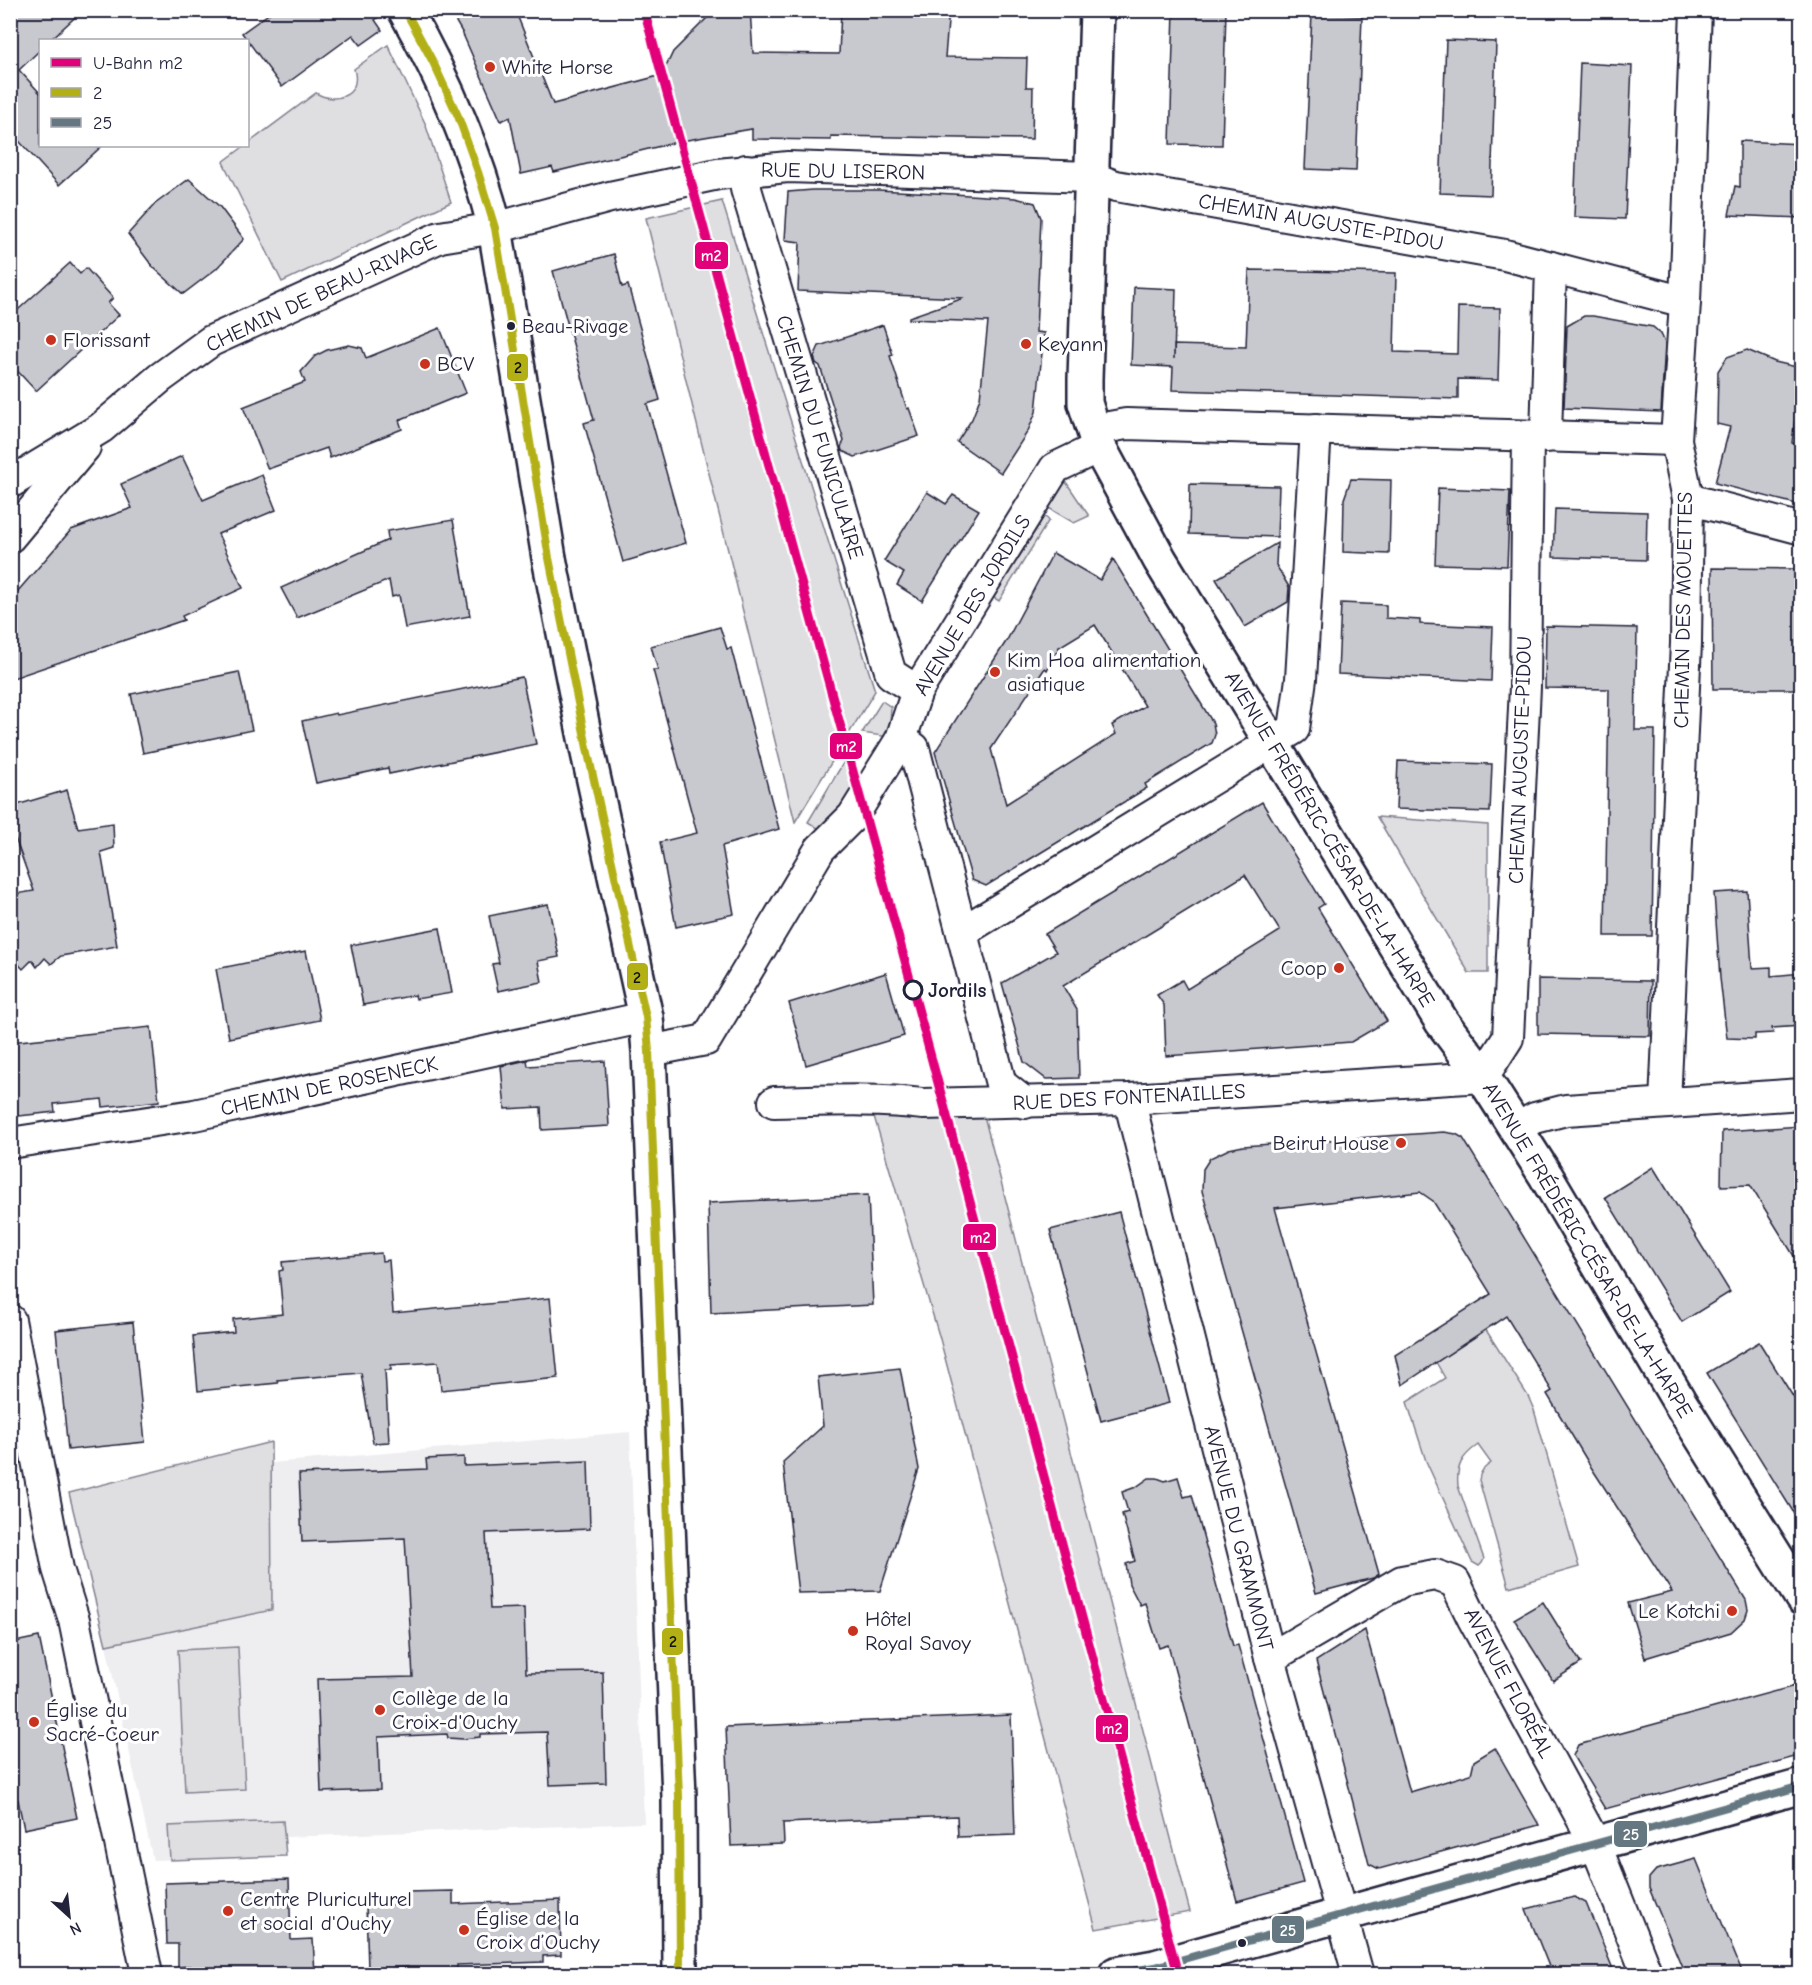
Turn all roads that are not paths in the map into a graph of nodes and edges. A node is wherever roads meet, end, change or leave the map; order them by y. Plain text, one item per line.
1 (405, 10) edge
2 (1097, 10) edge
3 (1696, 13) edge
4 (746, 170) junction
5 (1091, 177) junction
6 (495, 228) junction
7 (1551, 267) junction
8 (1685, 302) junction
9 (101, 428) junction
10 (1316, 429) junction
11 (1537, 436) junction
12 (1096, 438) junction
13 (1676, 440) junction
14 (10, 483) edge
15 (1688, 499) junction
16 (16, 514) edge
17 (1802, 529) edge
18 (917, 691) junction
19 (901, 739) junction
20 (1271, 743) junction
21 (962, 932) junction
22 (646, 1017) junction
23 (649, 1051) junction
24 (1483, 1077) junction
25 (1802, 1094) edge
26 (1129, 1099) junction
27 (774, 1102) dead end
28 (1025, 1103) junction
29 (1665, 1103) junction
30 (1517, 1128) junction
31 (10, 1143) edge
32 (10, 1320) edge
33 (1802, 1598) edge
34 (1270, 1658) junction
35 (1802, 1786) edge
36 (1595, 1843) junction
37 (1342, 1915) junction
38 (147, 1974) edge
39 (680, 1974) edge
40 (1116, 1974) edge
41 (1358, 1974) edge
42 (1647, 1974) edge

1 - 6 street
2 - 5 street, AVENUE FRÉDÉRIC-CÉSAR-DE-LA-HARPE
3 - 8 street, CHEMIN DES MOUETTES
4 - 5 street, RUE DU LISERON
4 - 6 street, RUE DU LISERON
4 - 18 street, CHEMIN DU FUNICULAIRE
5 - 7 street, CHEMIN AUGUSTE-PIDOU
5 - 12 street, AVENUE FRÉDÉRIC-CÉSAR-DE-LA-HARPE
6 - 9 street, CHEMIN DE BEAU-RIVAGE
6 - 22 street
7 - 8 street, CHEMIN AUGUSTE-PIDOU
7 - 11 street, CHEMIN AUGUSTE-PIDOU
8 - 13 street, CHEMIN DES MOUETTES
9 - 14 street, CHEMIN DE BEAU-RIVAGE
9 - 16 street, CHEMIN DE BEAU-RIVAGE
10 - 11 street
10 - 12 street
10 - 20 street
11 - 13 street
11 - 24 street, CHEMIN AUGUSTE-PIDOU
12 - 18 street, AVENUE DES JORDILS
12 - 20 street, AVENUE FRÉDÉRIC-CÉSAR-DE-LA-HARPE
13 - 15 street, CHEMIN DES MOUETTES
15 - 17 street
15 - 29 street, CHEMIN DES MOUETTES
18 - 19 street, AVENUE DES JORDILS
19 - 21 street
19 - 23 street, AVENUE DES JORDILS
20 - 21 street
20 - 24 street, AVENUE FRÉDÉRIC-CÉSAR-DE-LA-HARPE
21 - 28 street
22 - 23 street
22 - 31 street, CHEMIN DE ROSENECK
23 - 39 street
24 - 26 street, RUE DES FONTENAILLES
24 - 30 street, AVENUE FRÉDÉRIC-CÉSAR-DE-LA-HARPE
25 - 29 street
26 - 28 street, RUE DES FONTENAILLES
26 - 34 street, AVENUE DU GRAMMONT
27 - 28 street, RUE DES FONTENAILLES
29 - 30 street
30 - 33 street, AVENUE FRÉDÉRIC-CÉSAR-DE-LA-HARPE
32 - 38 street
34 - 36 street, AVENUE FLORÉAL
34 - 37 street, AVENUE DU GRAMMONT
35 - 36 street
36 - 37 street
36 - 42 street, AVENUE FLORÉAL
37 - 40 street
37 - 41 street, AVENUE DU GRAMMONT

